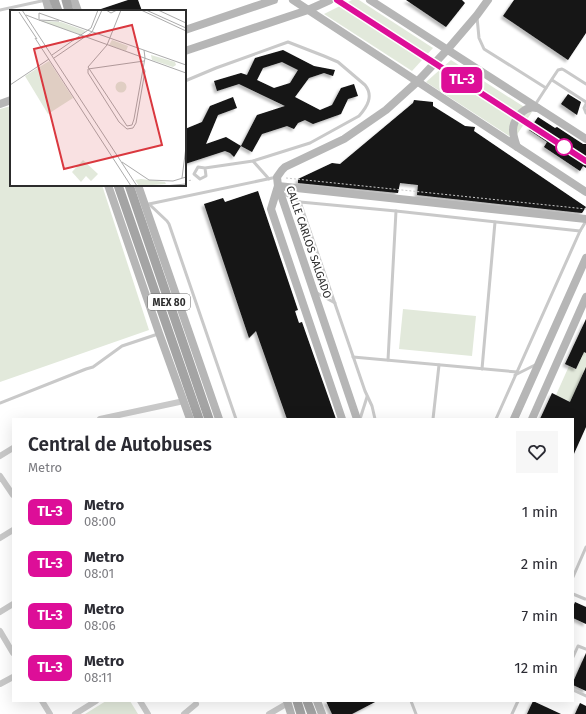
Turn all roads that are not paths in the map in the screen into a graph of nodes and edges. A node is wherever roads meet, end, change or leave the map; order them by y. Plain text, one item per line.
1 (46, 0) edge
2 (54, 0) edge
3 (66, 0) edge
4 (74, 0) edge
5 (274, 0) edge
6 (293, 0) edge
7 (330, 0) edge
8 (370, 0) edge
9 (488, 0) edge
10 (0, 10) edge
11 (49, 10) edge
12 (58, 10) edge
13 (69, 10) edge
14 (78, 10) edge
15 (308, 10) junction
16 (477, 15) junction
17 (186, 30) edge
18 (447, 50) junction
19 (186, 51) edge
20 (552, 80) junction
21 (186, 81) edge
22 (417, 82) junction
23 (586, 84) edge
24 (546, 88) junction
25 (10, 100) edge
26 (586, 103) edge
27 (0, 104) edge
28 (536, 107) junction
29 (586, 113) edge
30 (586, 139) edge
31 (517, 147) junction
32 (253, 161) junction
33 (205, 168) junction
34 (273, 178) junction
35 (108, 186) edge
36 (118, 186) edge
37 (129, 186) edge
38 (138, 186) edge
39 (279, 188) junction
40 (586, 192) edge
41 (300, 202) junction
42 (148, 205) junction
43 (396, 211) junction
44 (586, 220) edge
45 (495, 222) junction
46 (580, 231) junction
47 (586, 258) edge
48 (314, 291) junction
49 (586, 297) edge
50 (335, 303) junction
51 (159, 333) junction
52 (353, 357) junction
53 (388, 360) junction
54 (539, 364) junction
55 (439, 365) junction
56 (482, 369) junction
57 (516, 374) junction
58 (367, 397) junction
59 (184, 402) junction
60 (0, 403) edge
61 (105, 418) edge
62 (190, 418) edge
63 (199, 418) edge
64 (209, 418) edge
65 (219, 418) edge
66 (236, 418) edge
67 (342, 418) edge
68 (357, 418) edge
69 (360, 418) edge
70 (375, 418) edge
71 (433, 418) edge
72 (496, 418) edge
73 (514, 418) edge
74 (532, 418) edge
75 (12, 449) edge
76 (0, 456) edge
77 (0, 476) edge
78 (12, 494) edge
79 (12, 531) edge
80 (0, 538) edge
81 (586, 547) edge
82 (574, 575) edge
83 (574, 594) edge
84 (586, 598) edge
85 (12, 605) edge
86 (0, 612) edge
87 (0, 632) edge
88 (586, 650) edge
89 (12, 651) edge
90 (574, 655) edge
91 (12, 678) edge
92 (0, 684) edge
93 (574, 690) edge
94 (586, 696) edge
95 (43, 702) edge
96 (94, 702) edge
97 (141, 702) edge
98 (290, 702) edge
99 (307, 702) edge
100 (317, 702) edge
101 (411, 702) edge
102 (518, 702) edge
103 (196, 704) dead end
104 (50, 714) edge
105 (75, 714) edge
106 (148, 714) edge
107 (184, 714) edge
108 (269, 714) edge
109 (292, 714) edge
110 (301, 714) edge
111 (312, 714) edge
112 (322, 714) edge
113 (416, 714) edge
114 (512, 714) edge

1 - 10 lane
1 - 11 street
2 - 12 main road
3 - 13 main road
4 - 14 street
5 - 17 street
6 - 15 street
7 - 15 street
8 - 18 street
9 - 16 street, CALLE CARLOS SALGADO
15 - 19 street
15 - 22 street
16 - 18 street, CALLE CARLOS SALGADO
16 - 24 lane
18 - 22 street, CALLE CARLOS SALGADO
18 - 28 street
20 - 23 lane
20 - 24 lane
20 - 26 lane
21 - 32 lane
22 - 31 street
22 - 34 street, CALLE CARLOS SALGADO
24 - 28 lane
25 - 27 street
26 - 29 lane
28 - 30 street
28 - 31 street
31 - 40 street
32 - 33 lane
32 - 34 lane
33 - 33 lane
34 - 39 street, CALLE CARLOS SALGADO
34 - 42 lane
35 - 51 street
36 - 63 main road, MEX 80
37 - 64 main road, MEX 80
38 - 42 street
39 - 41 lane
39 - 44 street
39 - 48 street, CALLE CARLOS SALGADO
39 - 67 street
41 - 43 lane
41 - 50 lane
42 - 65 street
42 - 66 lane
43 - 45 lane
43 - 53 lane
44 - 46 lane
45 - 46 lane
45 - 56 lane
46 - 57 lane
47 - 54 street
48 - 50 lane
48 - 68 street, CALLE CARLOS SALGADO
49 - 74 street
50 - 52 lane
51 - 59 street
51 - 60 lane
52 - 53 lane
52 - 58 lane
53 - 55 lane
54 - 57 lane
54 - 73 street
55 - 56 lane
55 - 71 lane
56 - 57 lane
57 - 72 lane
58 - 69 lane
58 - 70 lane
59 - 61 street
59 - 62 street
75 - 76 street
77 - 78 street
79 - 80 street
81 - 82 lane
83 - 84 lane
85 - 86 street
87 - 89 street
88 - 90 lane
91 - 92 street
93 - 94 lane
95 - 104 street
96 - 105 street
97 - 106 street
98 - 108 street
98 - 109 street
98 - 110 main road
99 - 111 main road
100 - 112 street
101 - 113 lane
102 - 114 lane
103 - 107 street

